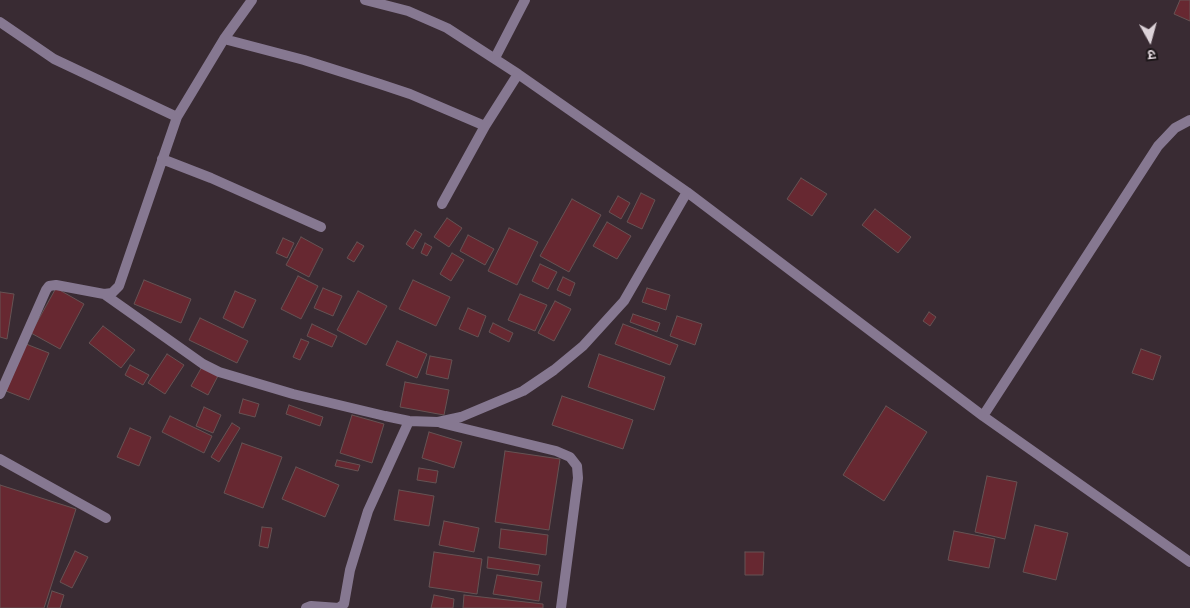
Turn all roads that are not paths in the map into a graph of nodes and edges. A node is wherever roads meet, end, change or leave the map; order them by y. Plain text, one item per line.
1 (252, 0) edge
2 (365, 0) edge
3 (525, 0) edge
4 (0, 22) edge
5 (224, 39) junction
6 (495, 58) junction
7 (518, 74) junction
8 (177, 117) junction
9 (1190, 120) edge
10 (485, 126) junction
11 (162, 160) junction
12 (687, 192) junction
13 (442, 204) dead end
14 (322, 227) dead end
15 (104, 294) junction
16 (0, 394) edge
17 (983, 416) junction
18 (409, 421) junction
19 (438, 422) junction
20 (0, 459) edge
21 (106, 518) dead end
22 (1190, 562) edge
23 (306, 608) edge
24 (561, 608) edge

1 - 5 street
2 - 6 street
3 - 6 street
4 - 8 street
5 - 8 street
5 - 10 street
6 - 7 street
7 - 10 street
7 - 12 street
8 - 11 street
9 - 17 street
10 - 13 street
11 - 14 street
11 - 15 street
12 - 17 street
12 - 19 street
15 - 16 street
15 - 18 street
17 - 22 street
18 - 19 street
18 - 23 street
19 - 24 street
20 - 21 street

